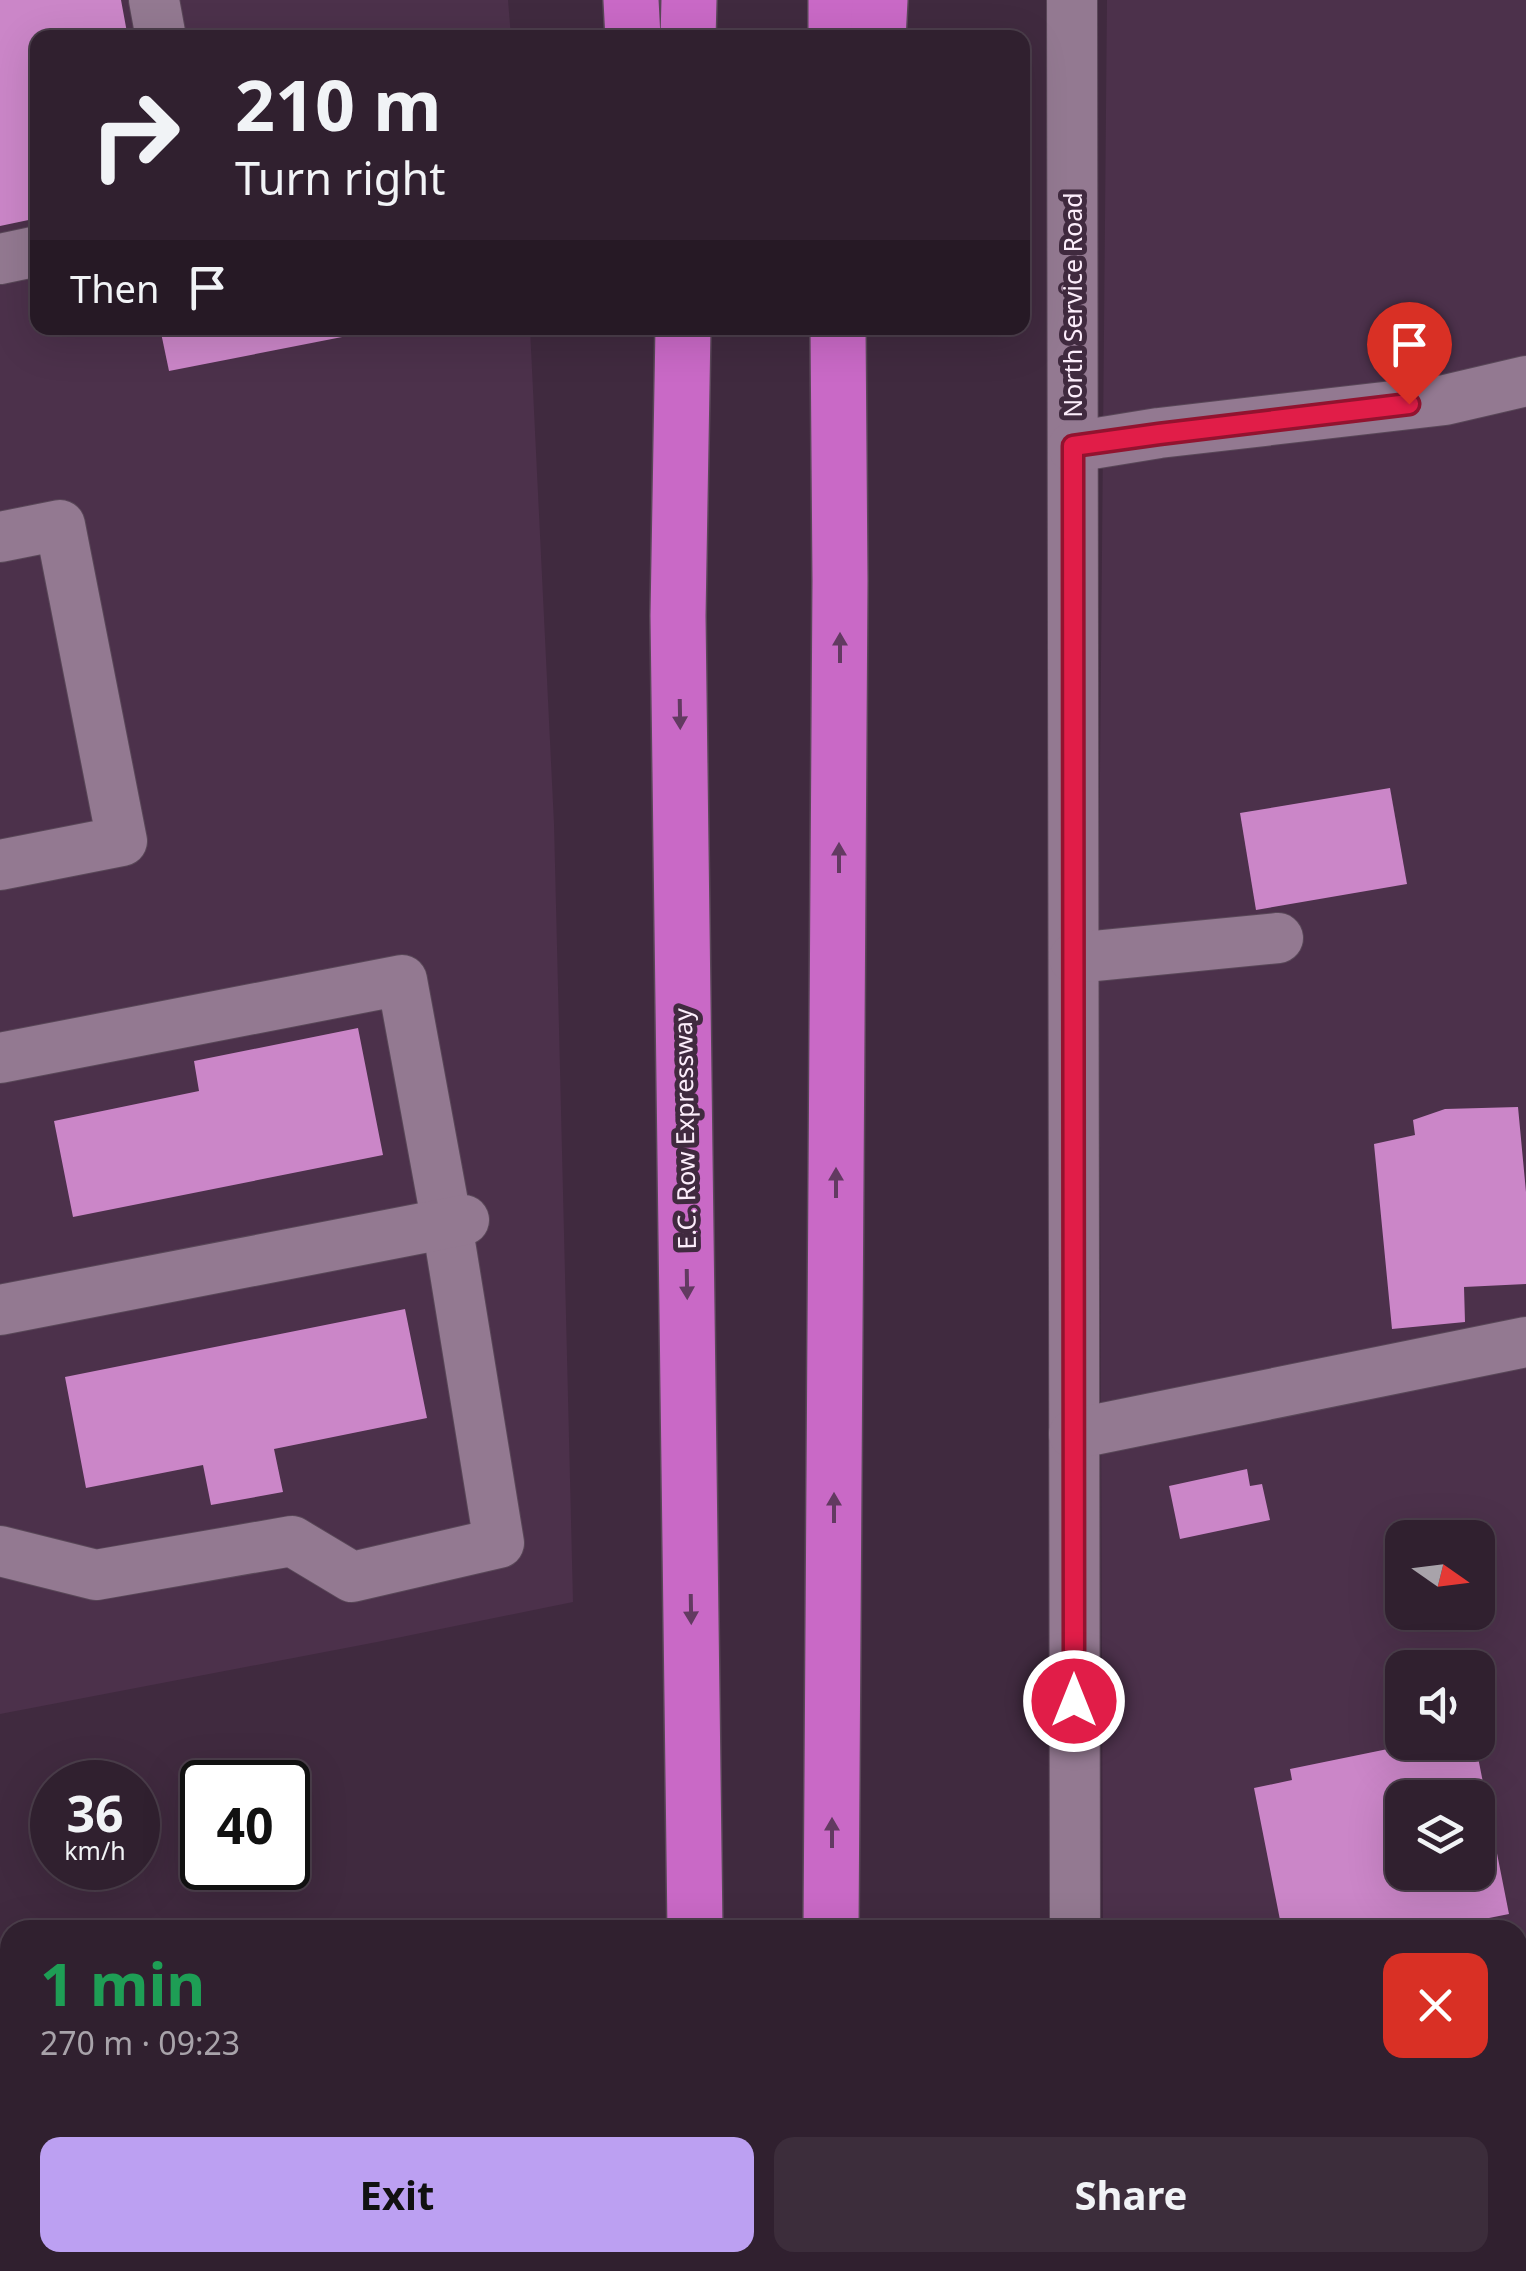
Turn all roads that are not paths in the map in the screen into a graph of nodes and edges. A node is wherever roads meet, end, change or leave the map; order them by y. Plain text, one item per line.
1 (154, 0) edge
2 (631, 0) edge
3 (689, 0) edge
4 (836, 0) edge
5 (880, 0) edge
6 (1072, 0) edge
7 (160, 30) edge
8 (633, 30) edge
9 (688, 30) edge
10 (836, 30) edge
11 (878, 30) edge
12 (30, 253) edge
13 (0, 259) edge
14 (655, 335) edge
15 (683, 335) edge
16 (838, 335) edge
17 (858, 335) edge
18 (1526, 381) edge
19 (1073, 446) junction
20 (0, 537) edge
21 (840, 581) junction
22 (678, 616) junction
23 (0, 865) edge
24 (1278, 938) dead end
25 (1074, 958) junction
26 (0, 1058) edge
27 (456, 1222) junction
28 (0, 1310) edge
29 (1526, 1342) edge
30 (1074, 1434) junction
31 (0, 1551) edge
32 (695, 1920) edge
33 (832, 1920) edge
34 (1075, 1920) edge

1 - 7 street
2 - 8 highway
3 - 9 highway
4 - 10 highway
5 - 11 highway
6 - 19 street, North Service Road
12 - 13 street
14 - 22 highway
15 - 22 highway, E.C. Row Expressway
16 - 21 highway
17 - 21 highway
18 - 19 street
19 - 25 street, North Service Road
20 - 23 street
33 -> 21 highway
22 -> 32 highway, E.C. Row Expressway
24 - 25 street
25 - 30 street, North Service Road
26 - 27 street
27 - 28 street
27 - 31 street
29 - 30 street
30 - 34 street, North Service Road

